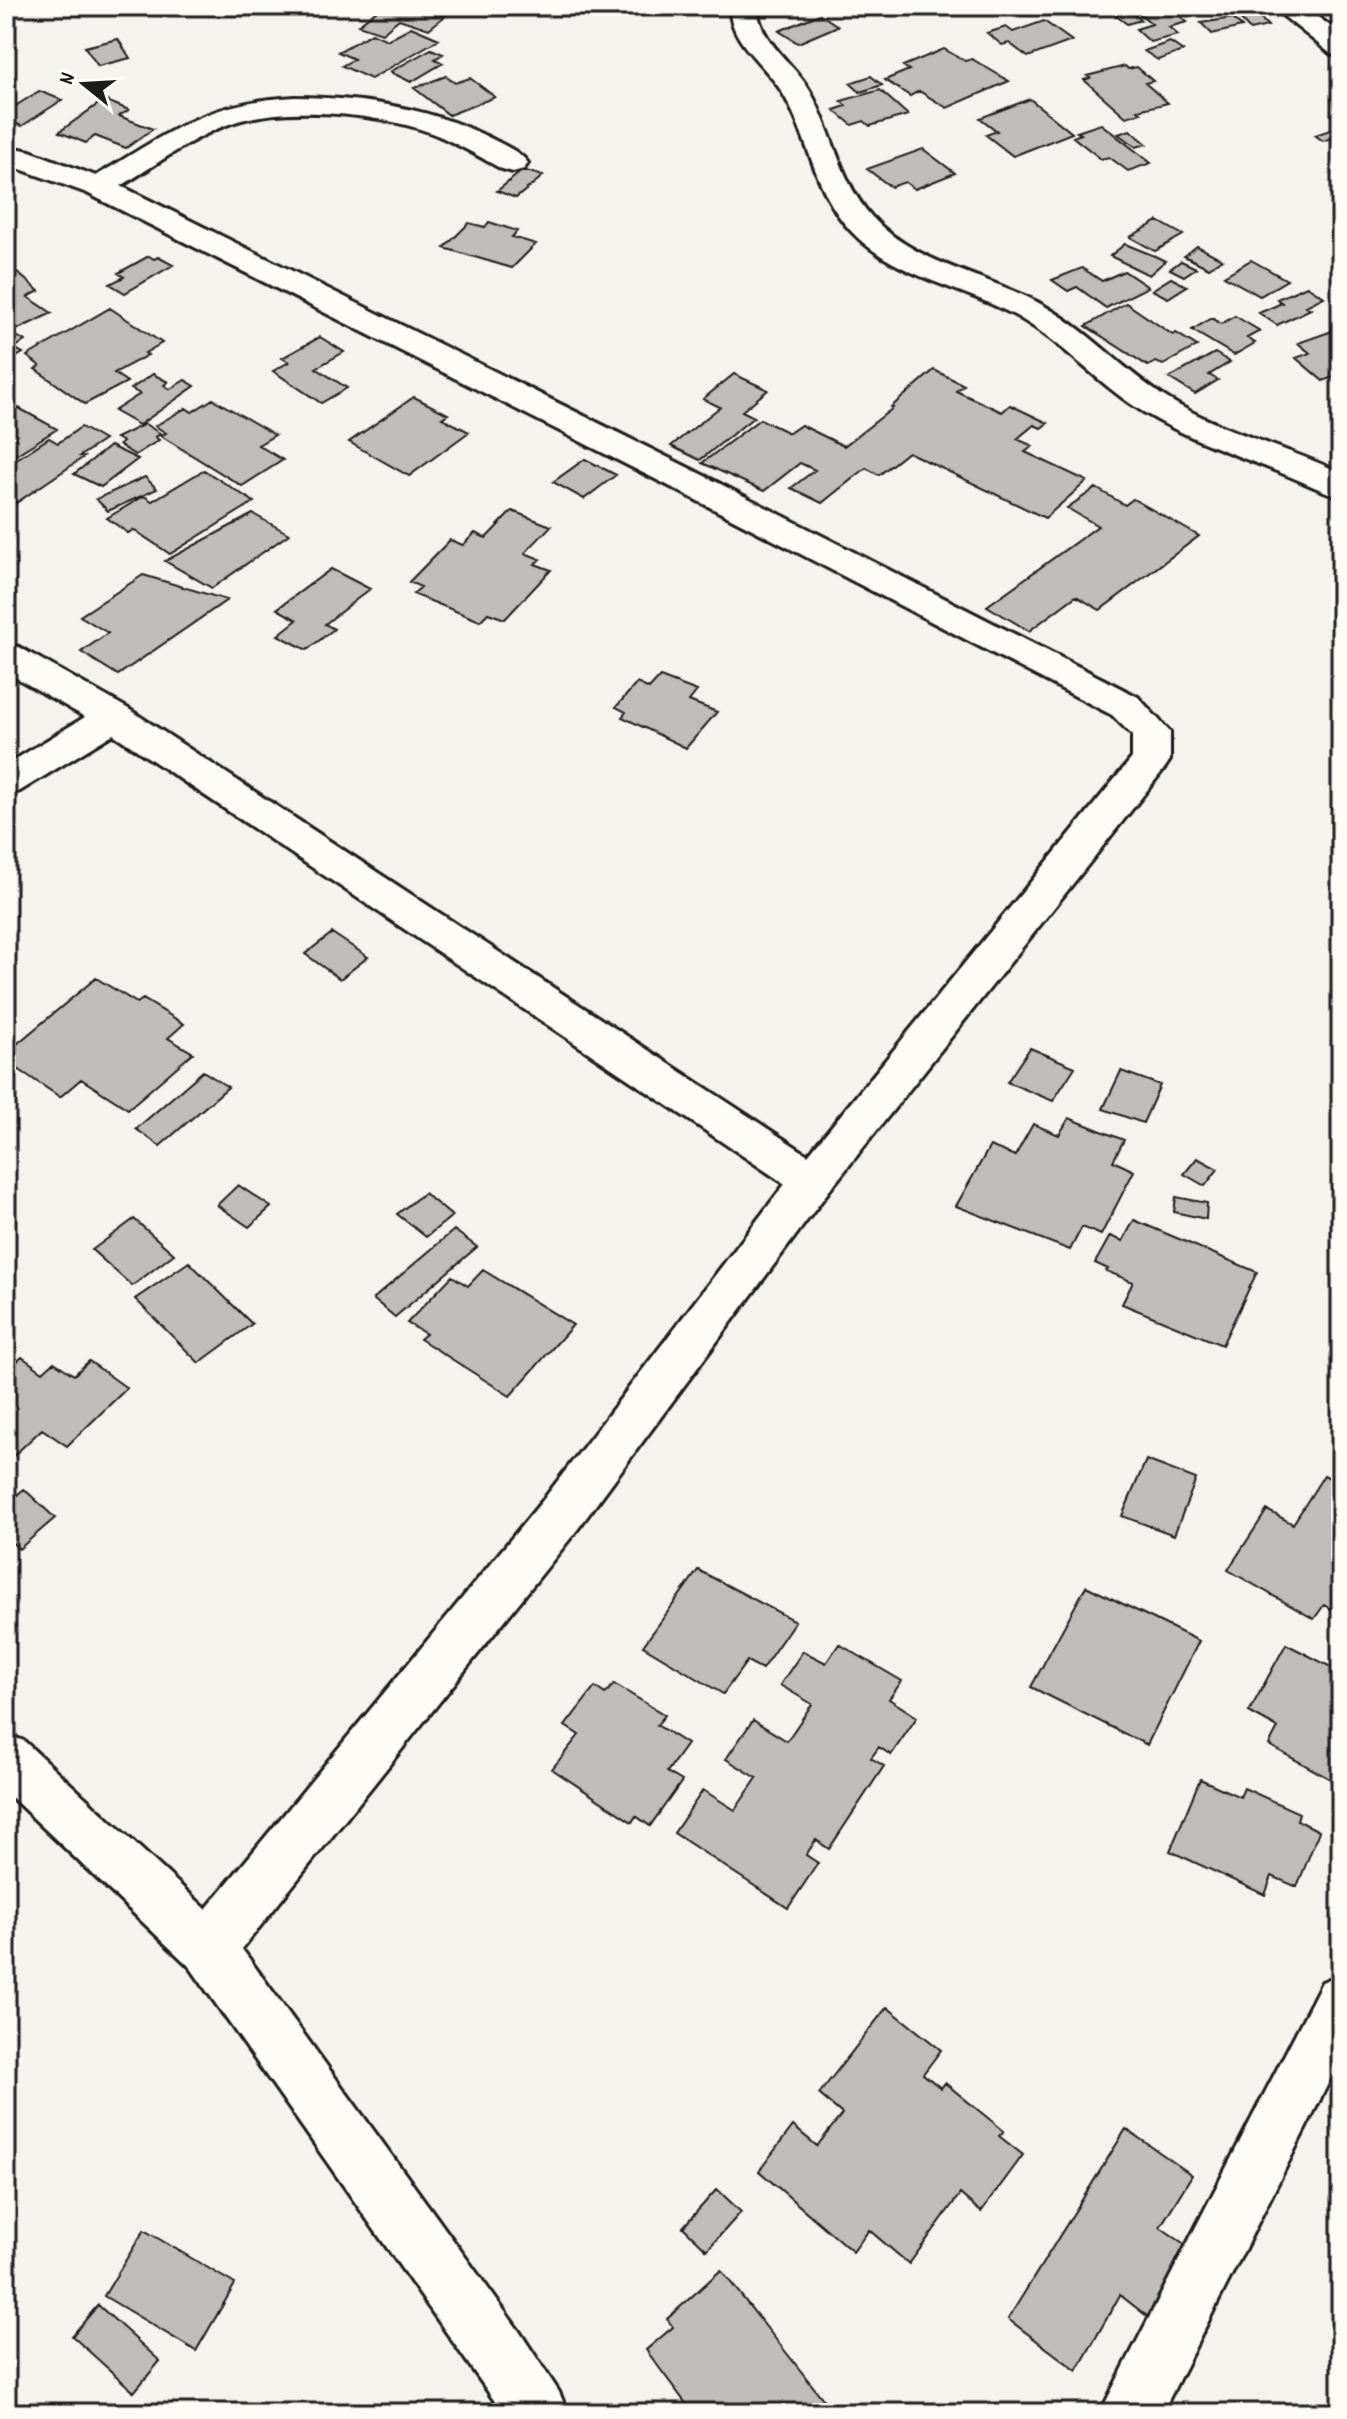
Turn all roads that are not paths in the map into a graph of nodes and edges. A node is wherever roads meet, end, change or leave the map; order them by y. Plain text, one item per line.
1 (743, 6) edge
2 (1285, 6) edge
3 (1341, 17) edge
4 (1313, 27) junction
5 (1341, 48) edge
6 (6, 155) edge
7 (513, 163) dead end
8 (98, 187) junction
9 (1337, 479) edge
10 (6, 656) edge
11 (114, 717) junction
12 (6, 782) edge
13 (813, 1180) junction
14 (6, 1758) edge
15 (209, 1948) junction
16 (1341, 2001) edge
17 (538, 2413) edge
18 (1130, 2413) edge

1 - 9 street
2 - 4 street
3 - 4 street
4 - 5 street
6 - 8 street
7 - 8 street
8 - 13 street
10 - 11 street
11 - 12 street
11 - 13 street
13 - 15 street
14 - 15 street
15 - 17 street
16 - 18 street

